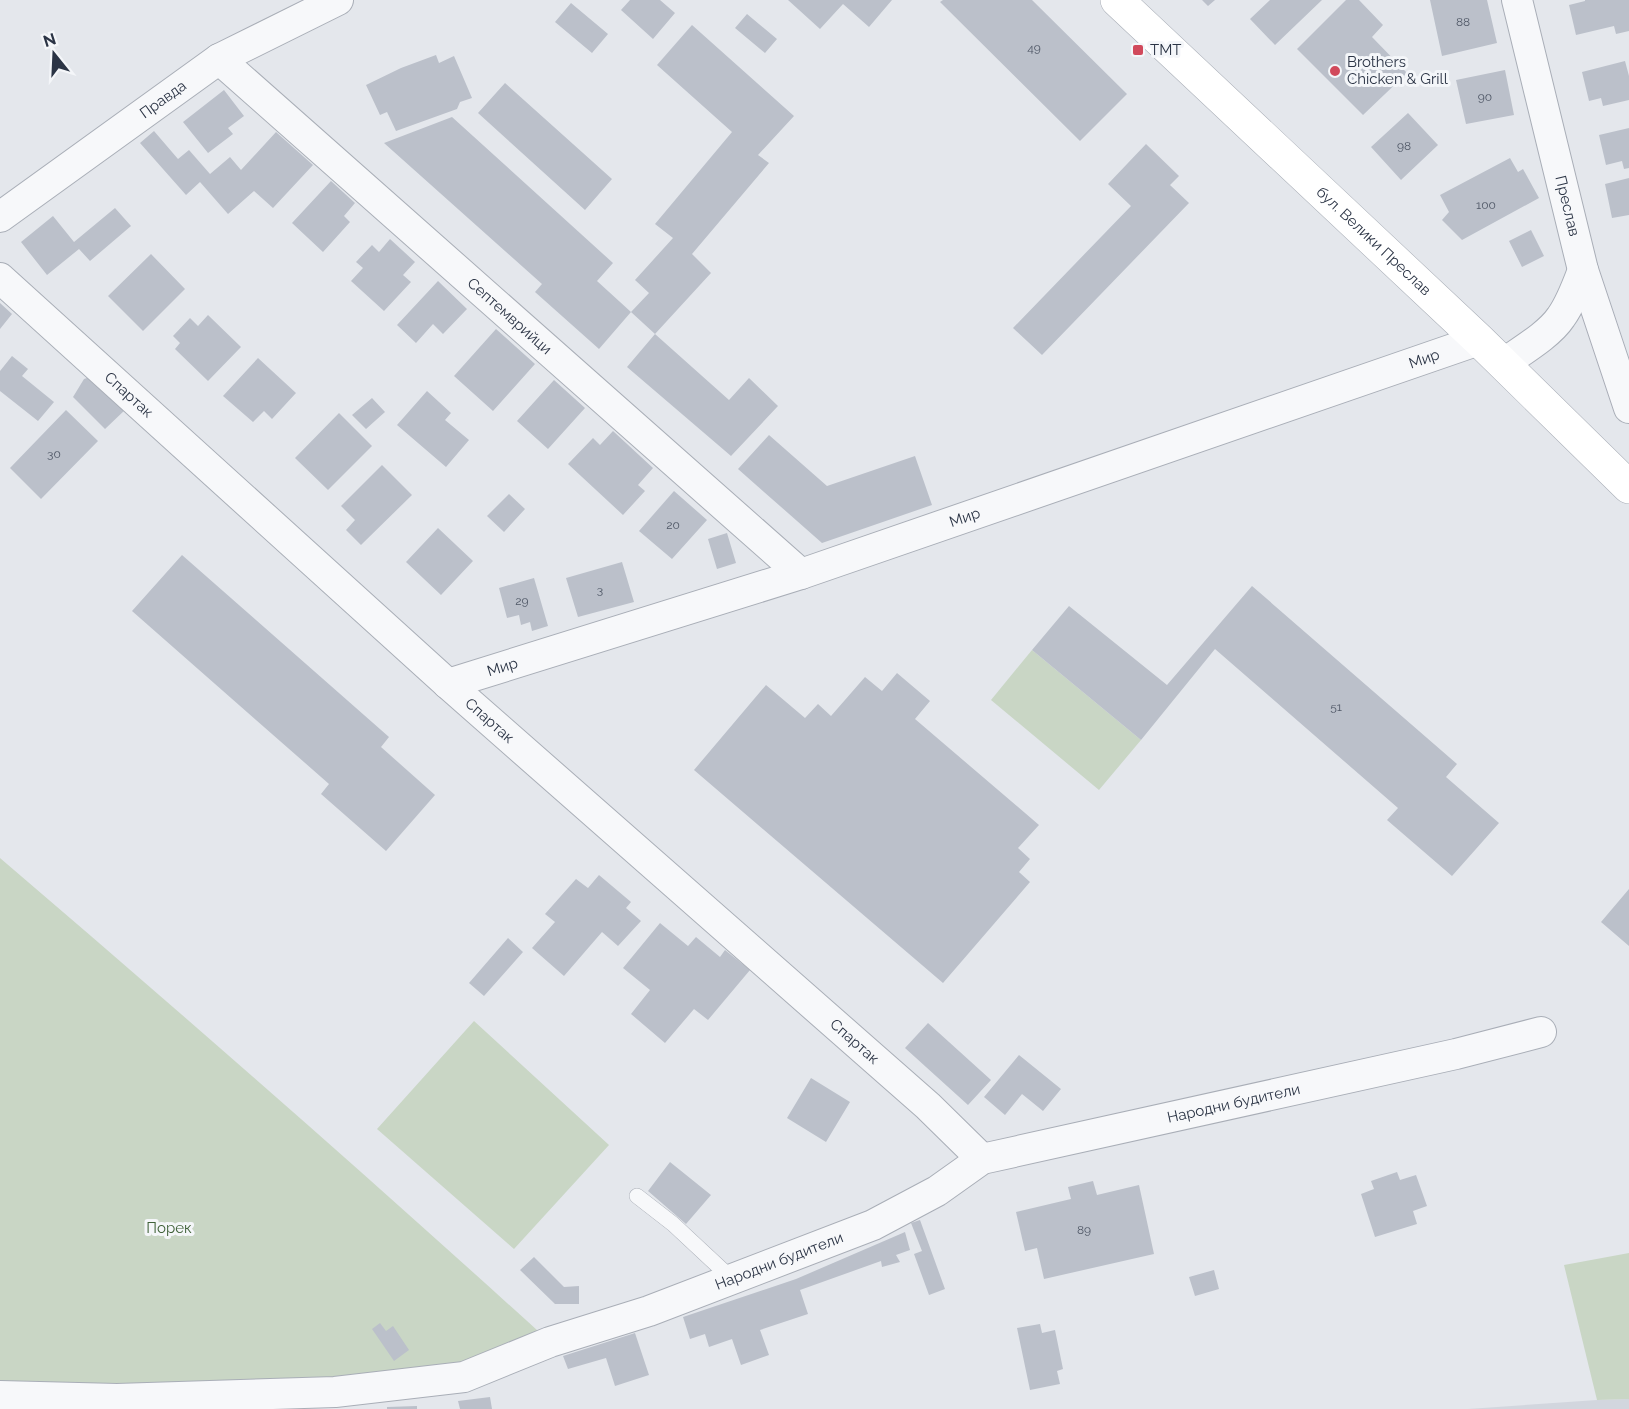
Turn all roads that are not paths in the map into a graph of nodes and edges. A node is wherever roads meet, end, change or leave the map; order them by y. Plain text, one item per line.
1 (338, 0) edge
2 (1117, 0) edge
3 (1517, 0) edge
4 (219, 59) junction
5 (0, 217) edge
6 (1583, 270) junction
7 (0, 278) edge
8 (1479, 340) junction
9 (1503, 364) junction
10 (1629, 408) edge
11 (1629, 487) edge
12 (801, 574) junction
13 (448, 684) junction
14 (1542, 1032) dead end
15 (982, 1159) junction
16 (637, 1196) dead end
17 (732, 1279) junction
18 (0, 1396) edge
19 (333, 1401) edge

1 - 4 street, Правда
2 - 8 main road, бул. Велики Преслав
3 - 6 street, Преслав
4 - 5 street, Правда
4 - 12 street, Септемврийци
6 - 9 street
6 - 10 street, Преслав
7 - 13 street, Спартак
8 - 9 main road, бул. Велики Преслав
8 - 12 street, Мир
9 - 11 main road, бул. Велики Преслав
12 - 13 street, Мир
13 - 15 street, Спартак
14 - 15 street, Народни будители
15 - 17 street, Народни будители
16 - 17 lane
17 - 19 street, Народни будители
18 - 19 street, Народни будители

